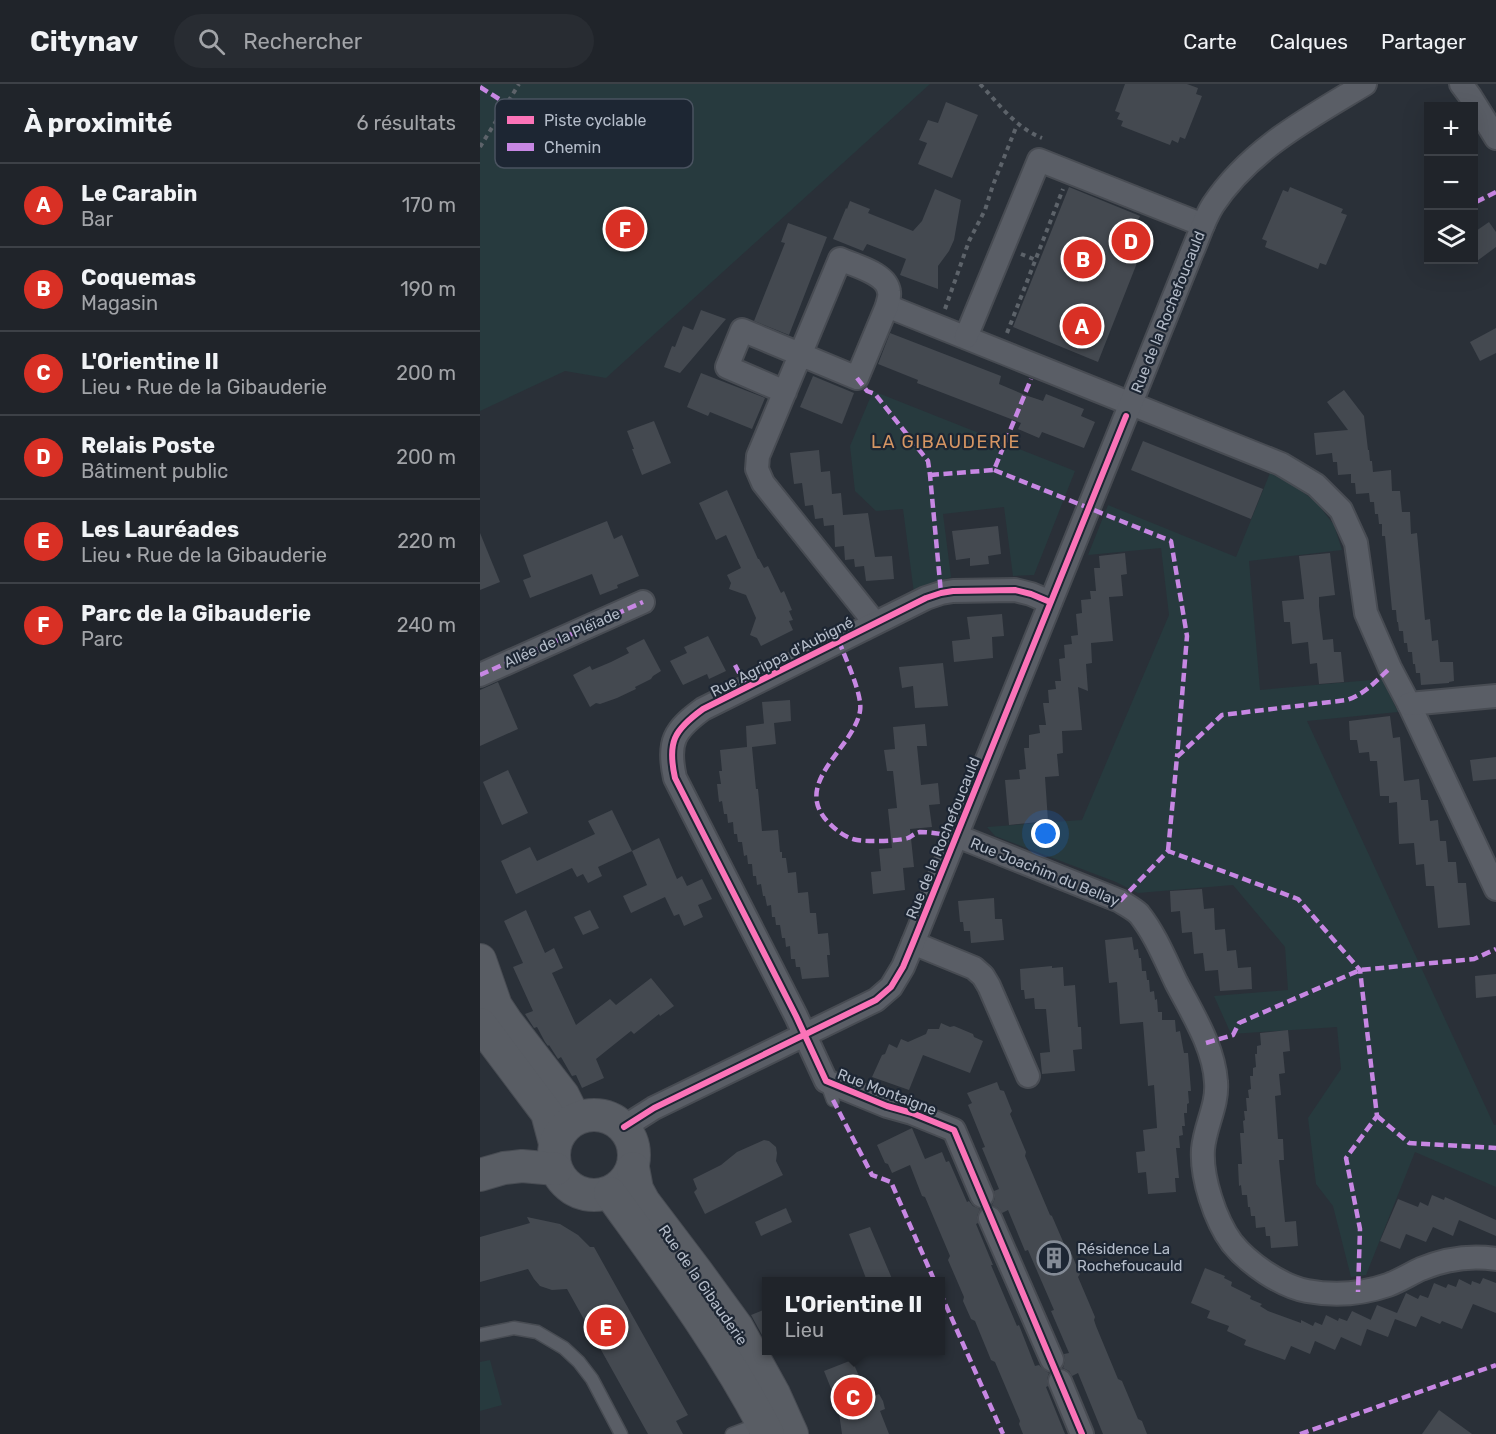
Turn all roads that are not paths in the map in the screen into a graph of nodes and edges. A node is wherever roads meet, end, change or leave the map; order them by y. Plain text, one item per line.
1 (1365, 84) edge
2 (1461, 84) edge
3 (1496, 138) edge
4 (1203, 225) junction
5 (887, 306) junction
6 (966, 337) junction
7 (800, 354) junction
8 (784, 392) junction
9 (1131, 404) junction
10 (643, 602) dead end
11 (1050, 602) junction
12 (876, 623) junction
13 (480, 675) edge
14 (1496, 696) edge
15 (1409, 704) junction
16 (957, 836) junction
17 (1496, 888) edge
18 (914, 943) junction
19 (480, 960) edge
20 (480, 1024) edge
21 (805, 1035) junction
22 (1028, 1076) dead end
23 (575, 1119) junction
24 (624, 1126) junction
25 (556, 1156) junction
26 (633, 1168) junction
27 (480, 1175) edge
28 (610, 1193) junction
29 (982, 1196) dead end
30 (990, 1218) dead end
31 (1496, 1259) edge
32 (480, 1335) edge
33 (1052, 1359) dead end
34 (1060, 1381) dead end
35 (765, 1428) edge
36 (621, 1434) edge
37 (732, 1434) edge
38 (792, 1434) edge
39 (1082, 1434) edge

1 - 4 street, Rue de la Rochefoucauld
2 - 3 street
4 - 6 street
4 - 9 street, Rue de la Rochefoucauld
5 - 6 street
5 - 7 street
5 - 7 street
6 - 9 street
7 - 8 street
7 - 8 street
8 - 12 street
9 - 11 street, Rue de la Rochefoucauld
9 - 15 street
10 - 13 street, Allée de la Pléïade
11 - 12 street, Rue Agrippa d'Aubigné
11 - 16 street, Rue de la Rochefoucauld
12 - 21 street, Rue Agrippa d'Aubigné
14 - 15 street
15 - 17 street
16 - 18 street, Rue de la Rochefoucauld
16 - 31 street, Rue Joachim du Bellay
18 - 21 street, Rue de la Rochefoucauld
18 - 22 street
19 - 23 street
20 - 25 street
21 - 24 street, Rue de la Rochefoucauld
21 - 29 street, Rue Montaigne
23 - 24 street
23 - 25 street
24 - 26 street
25 - 27 street
25 - 28 street
26 - 28 street
26 - 38 street, Rue de la Gibauderie
28 - 35 street, Rue de la Gibauderie
30 - 33 street
32 - 36 lane
34 - 39 street
35 - 37 lane

